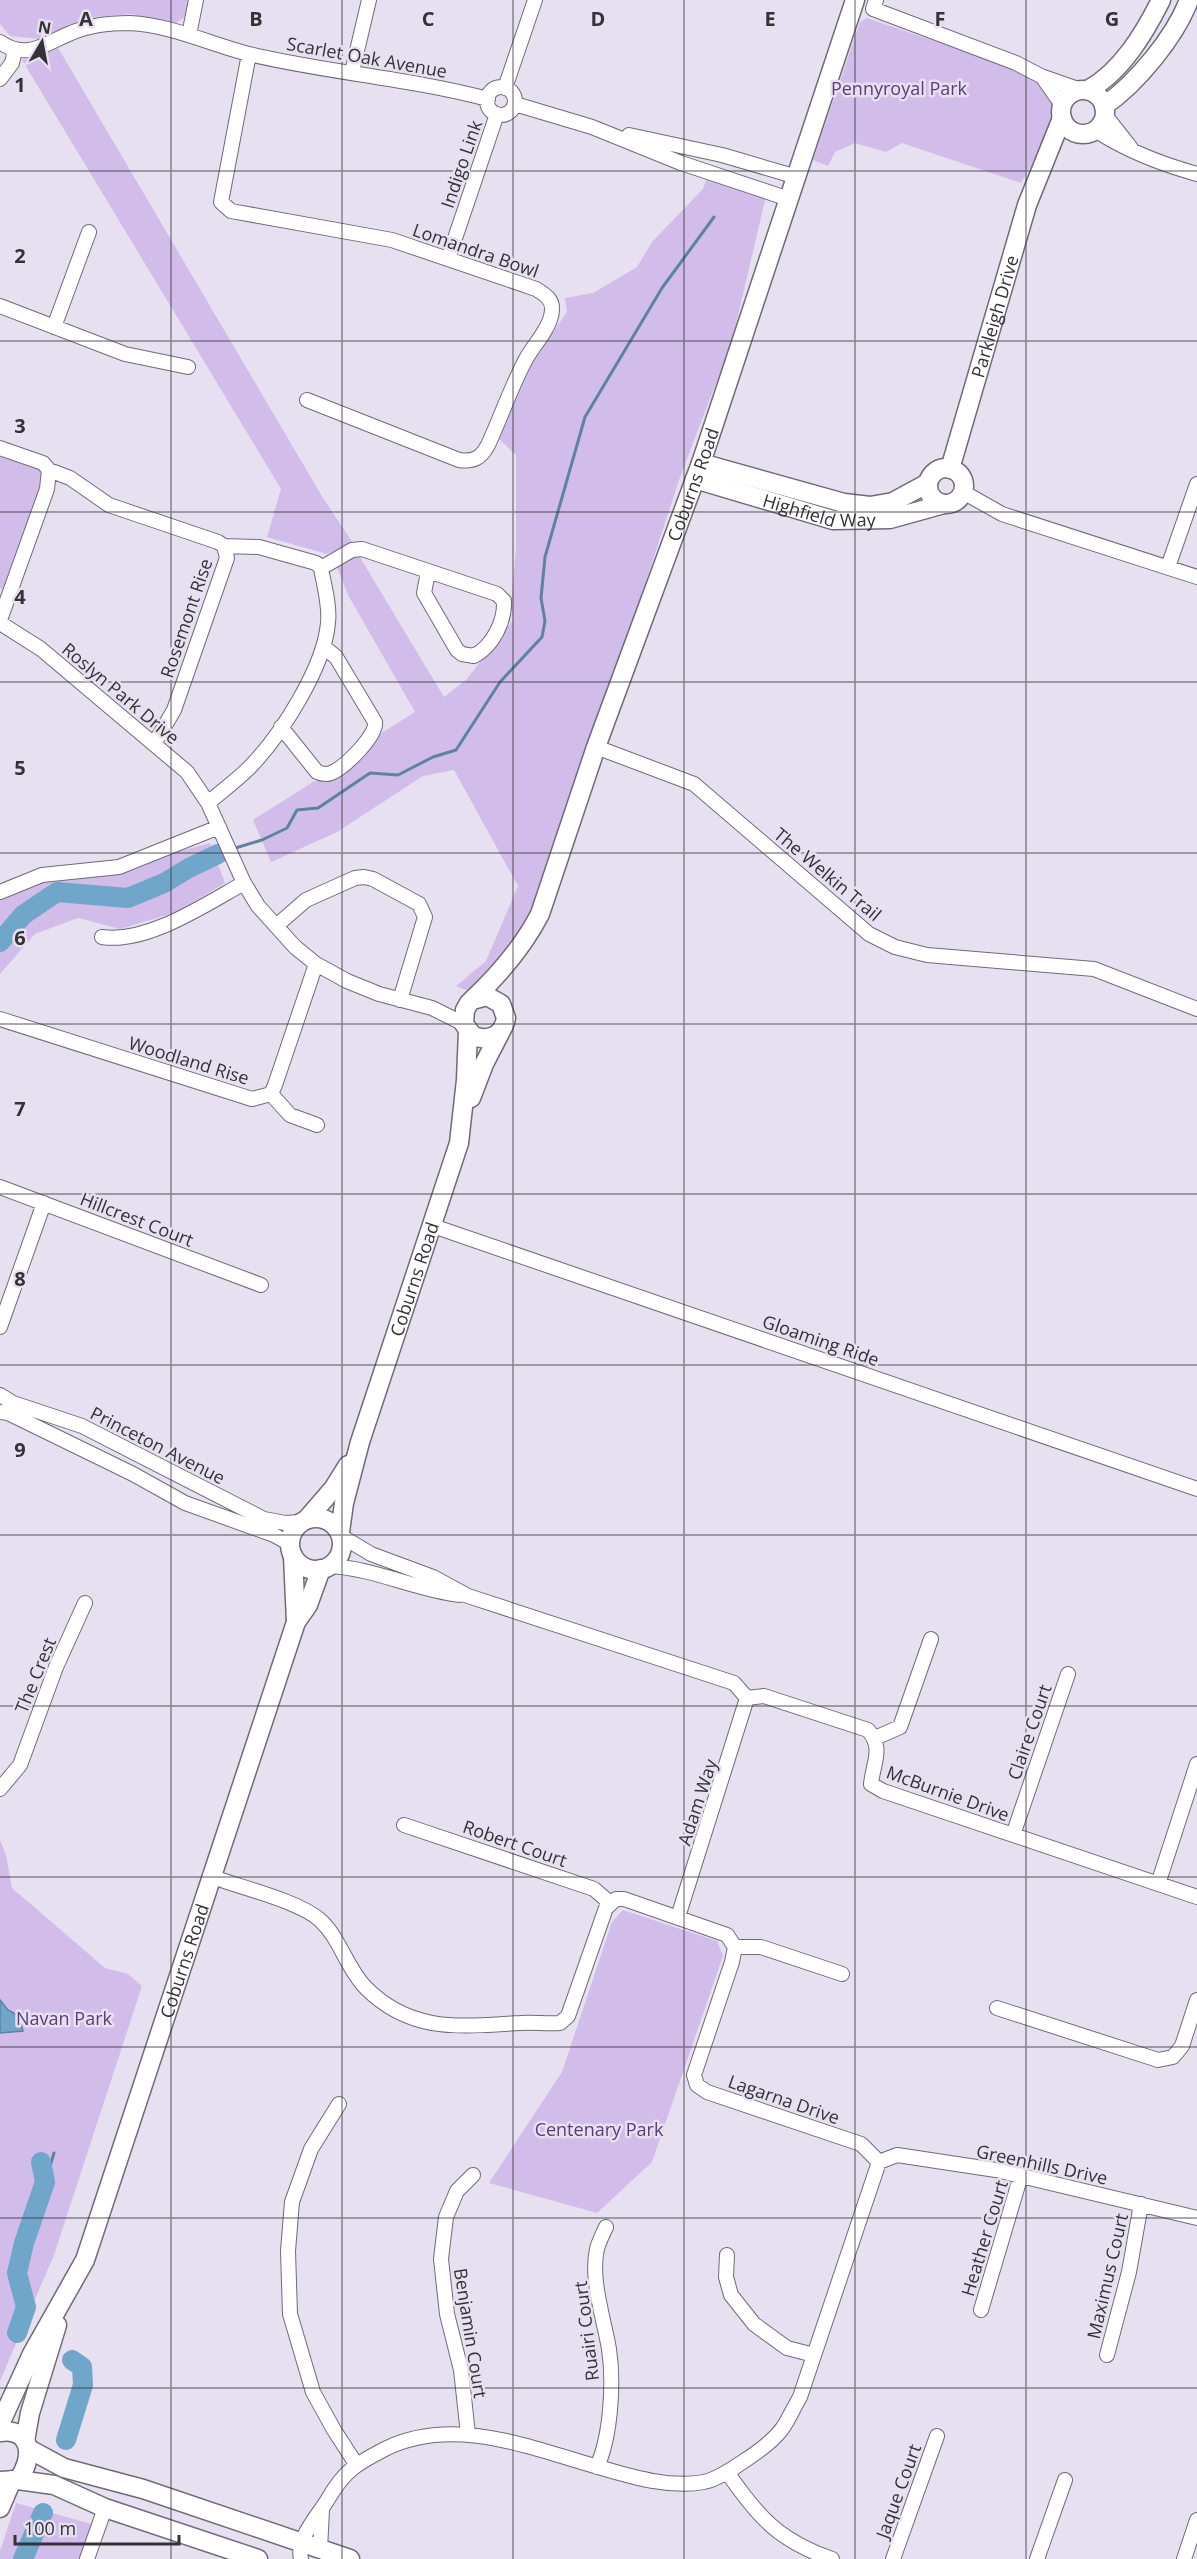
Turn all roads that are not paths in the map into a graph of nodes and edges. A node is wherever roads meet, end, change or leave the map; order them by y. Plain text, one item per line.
1 (196, 0) edge
2 (369, 0) edge
3 (535, 0) edge
4 (855, 0) edge
5 (1161, 0) edge
6 (1189, 0) edge
7 (874, 5) edge
8 (189, 35) junction
9 (0, 42) edge
10 (15, 50) junction
11 (249, 54) junction
12 (352, 72) junction
13 (1041, 76) junction
14 (0, 79) edge
15 (505, 88) junction
16 (1084, 90) junction
17 (488, 99) junction
18 (515, 104) junction
19 (1062, 112) junction
20 (497, 114) junction
21 (1097, 121) junction
22 (592, 127) junction
23 (1043, 164) junction
24 (1197, 174) edge
25 (797, 177) junction
26 (789, 199) junction
27 (89, 232) dead end
28 (448, 258) junction
29 (0, 306) edge
30 (54, 327) junction
31 (188, 367) dead end
32 (308, 400) dead end
33 (0, 448) edge
34 (950, 469) junction
35 (49, 470) junction
36 (698, 471) junction
37 (928, 483) junction
38 (1197, 484) edge
39 (963, 492) junction
40 (944, 504) junction
41 (224, 546) junction
42 (1168, 567) junction
43 (321, 568) junction
44 (428, 572) junction
45 (1197, 577) edge
46 (0, 622) edge
47 (324, 647) junction
48 (281, 727) junction
49 (154, 744) junction
50 (596, 747) junction
51 (208, 803) junction
52 (219, 827) junction
53 (244, 883) junction
54 (0, 892) edge
55 (276, 926) junction
56 (102, 937) dead end
57 (511, 960) junction
58 (316, 964) junction
59 (400, 1000) junction
60 (470, 1002) junction
61 (432, 1008) junction
62 (1197, 1009) edge
63 (505, 1011) junction
64 (0, 1019) edge
65 (466, 1028) junction
66 (501, 1032) junction
67 (271, 1094) junction
68 (463, 1116) junction
69 (317, 1125) dead end
70 (0, 1187) edge
71 (44, 1203) junction
72 (433, 1226) junction
73 (261, 1285) dead end
74 (0, 1327) edge
75 (0, 1395) edge
76 (0, 1412) edge
77 (360, 1442) junction
78 (1197, 1489) edge
79 (304, 1521) junction
80 (340, 1534) junction
81 (292, 1550) junction
82 (325, 1568) junction
83 (468, 1596) junction
84 (85, 1603) dead end
85 (296, 1622) junction
86 (931, 1639) dead end
87 (1068, 1674) dead end
88 (747, 1698) junction
89 (875, 1738) junction
90 (1197, 1764) edge
91 (0, 1789) edge
92 (404, 1825) dead end
93 (1013, 1835) junction
94 (210, 1876) junction
95 (1158, 1884) junction
96 (1197, 1897) edge
97 (610, 1902) junction
98 (678, 1917) junction
99 (735, 1947) junction
100 (842, 1974) dead end
101 (1197, 2000) edge
102 (997, 2008) dead end
103 (339, 2104) dead end
104 (879, 2162) junction
105 (473, 2175) dead end
106 (1021, 2175) junction
107 (1141, 2204) junction
108 (1197, 2218) edge
109 (606, 2228) dead end
110 (727, 2255) dead end
111 (66, 2297) junction
112 (981, 2310) dead end
113 (814, 2355) junction
114 (1107, 2355) dead end
115 (0, 2424) edge
116 (0, 2432) edge
117 (468, 2434) junction
118 (937, 2436) dead end
119 (27, 2445) junction
120 (356, 2464) junction
121 (597, 2467) junction
122 (727, 2472) junction
123 (10, 2480) edge
124 (1065, 2480) dead end
125 (176, 2500) junction
126 (0, 2508) edge
127 (105, 2508) junction
128 (322, 2508) junction
129 (1197, 2520) edge
130 (217, 2546) junction
131 (320, 2549) junction
132 (301, 2551) edge
133 (87, 2559) edge
134 (258, 2559) edge
135 (350, 2559) edge
136 (832, 2559) edge
137 (893, 2559) edge
138 (1037, 2559) edge
139 (1184, 2559) edge

1 - 8 street
2 - 12 street
3 - 15 street
4 - 25 street, Coburns Road
5 - 16 street
6 - 21 street, Parkleigh Drive
7 - 13 street
8 - 10 street, Scarlet Oak Avenue
8 - 11 street, Scarlet Oak Avenue
9 - 10 street
10 - 14 street
11 - 12 street, Scarlet Oak Avenue
11 - 28 street, Lomandra Bowl
12 - 17 street, Scarlet Oak Avenue
13 - 16 street
13 - 19 street
15 - 17 street
15 - 18 street
16 - 19 street
16 - 21 street
17 - 20 street
18 - 20 street
18 - 22 street
19 - 21 street
19 - 23 street, Parkleigh Drive
20 - 28 street, Indigo Link
21 - 23 street, Parkleigh Drive
21 - 24 street
22 - 25 street
22 - 26 street
23 - 34 street, Parkleigh Drive
25 - 26 street, Coburns Road
26 - 36 street, Coburns Road
27 - 30 street
28 - 32 street, Lomandra Bowl
29 - 30 street
30 - 31 street
33 - 35 street, Rosemont Rise
34 - 37 street
34 - 39 street
35 - 41 street, Rosemont Rise
35 - 46 street
36 - 37 street, Highfield Way
36 - 40 street, Highfield Way
36 - 50 street, Coburns Road
37 - 40 street
38 - 42 street
39 - 40 street
39 - 42 street
41 - 43 street
41 - 49 street, Rosemont Rise
42 - 45 street
43 - 44 street
43 - 47 street
44 - 44 street
46 - 49 street, Roslyn Park Drive
47 - 48 street
47 - 48 street
48 - 51 street
49 - 51 street, Roslyn Park Drive
50 - 57 street, Coburns Road
50 - 62 street, The Welkin Trail
51 - 52 street, Roslyn Park Drive
52 - 53 street, Roslyn Park Drive
52 - 54 street
53 - 55 street, Roslyn Park Drive
53 - 56 street
55 - 58 street, Roslyn Park Drive
55 - 59 street
57 - 60 street, Coburns Road
57 - 63 street, Coburns Road
58 - 59 street, Roslyn Park Drive
58 - 67 street, Woodland Rise
59 - 61 street, Roslyn Park Drive
60 - 61 street, Roslyn Park Drive
60 - 63 street
60 - 65 street
61 - 65 street, Roslyn Park Drive
63 - 66 street
64 - 67 street, Woodland Rise
65 - 66 street
65 - 68 street, Coburns Road
66 - 68 street, Coburns Road
67 - 69 street
68 - 72 street, Coburns Road
70 - 71 street, Hillcrest Court
71 - 73 street, Hillcrest Court
71 - 74 street
72 - 77 street, Coburns Road
72 - 78 street, Gloaming Ride
75 - 79 street, Princeton Avenue
76 - 81 street, Princeton Avenue
77 - 79 street, Coburns Road
77 - 80 street, Coburns Road
79 - 80 street
79 - 81 street
80 - 82 street
80 - 83 street
81 - 82 street
81 - 85 street, Coburns Road
82 - 83 street
82 - 85 street, Coburns Road
83 - 88 street
84 - 91 street, The Crest
85 - 94 street, Coburns Road
86 - 89 street
87 - 93 street, Claire Court
88 - 89 street
88 - 98 street, Adam Way
89 - 93 street, McBurnie Drive
90 - 95 street
92 - 97 street, Robert Court
93 - 95 street, McBurnie Drive
94 - 97 street
94 - 111 street, Coburns Road
95 - 96 street, McBurnie Drive
97 - 98 street
98 - 99 street
99 - 100 street
99 - 104 street, Lagarna Drive
101 - 102 street
103 - 120 street
104 - 106 street, Greenhills Drive
104 - 113 street
105 - 117 street, Benjamin Court
106 - 107 street, Greenhills Drive
106 - 112 street, Heather Court
107 - 108 street, Greenhills Drive
107 - 114 street, Maximus Court
109 - 121 street, Ruairi Court
110 - 113 street
111 - 115 street, Coburns Road
111 - 119 street, Coburns Road
113 - 122 street
116 - 119 street
117 - 120 street
117 - 121 street
118 - 137 street, Jaque Court
119 - 123 street, Coburns Road
119 - 125 street
120 - 128 street
121 - 122 street
122 - 136 street
123 - 126 street
123 - 127 street
124 - 138 street
125 - 130 street
125 - 132 street
127 - 130 street
127 - 133 street
128 - 131 street
128 - 132 street
129 - 139 street
130 - 134 street
131 - 132 street
131 - 135 street

